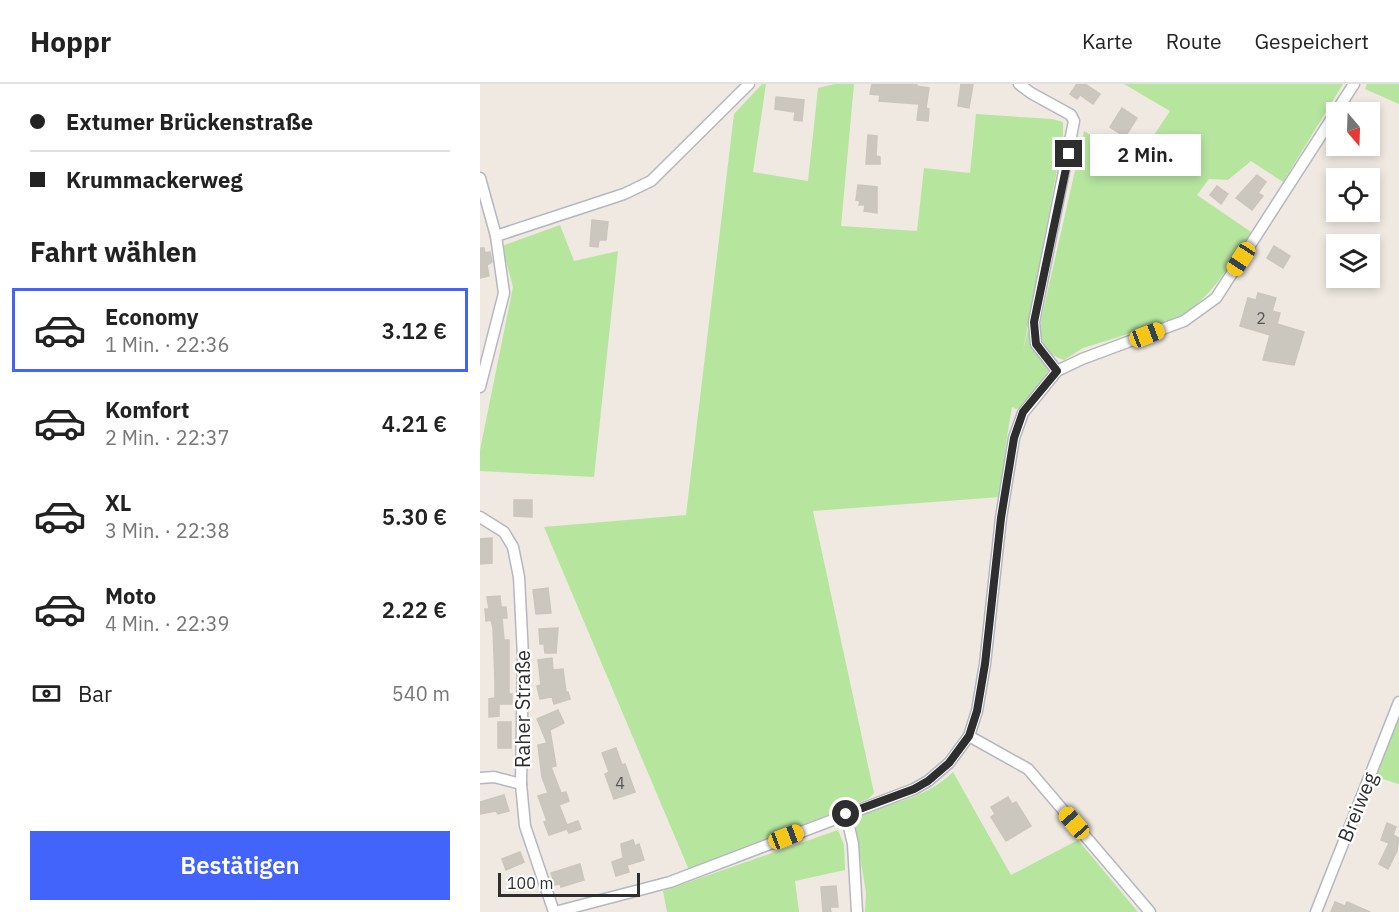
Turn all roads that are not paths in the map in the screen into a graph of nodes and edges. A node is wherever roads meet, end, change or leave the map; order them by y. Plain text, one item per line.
1 (749, 84) edge
2 (1019, 84) edge
3 (1354, 84) edge
4 (480, 178) edge
5 (496, 236) junction
6 (1057, 371) junction
7 (480, 387) edge
8 (480, 517) edge
9 (1399, 702) edge
10 (969, 736) junction
11 (480, 778) edge
12 (521, 784) junction
13 (846, 814) junction
14 (554, 912) edge
15 (857, 912) edge
16 (1150, 912) edge
17 (1316, 912) edge

1 - 5 street
2 - 6 street
3 - 6 street
4 - 5 street
5 - 7 street
6 - 10 street
8 - 12 street, Raher Straße
9 - 17 street, Breiweg
10 - 13 street
10 - 16 street
11 - 12 street
12 - 14 street, Raher Straße
13 - 14 street
13 - 15 street

